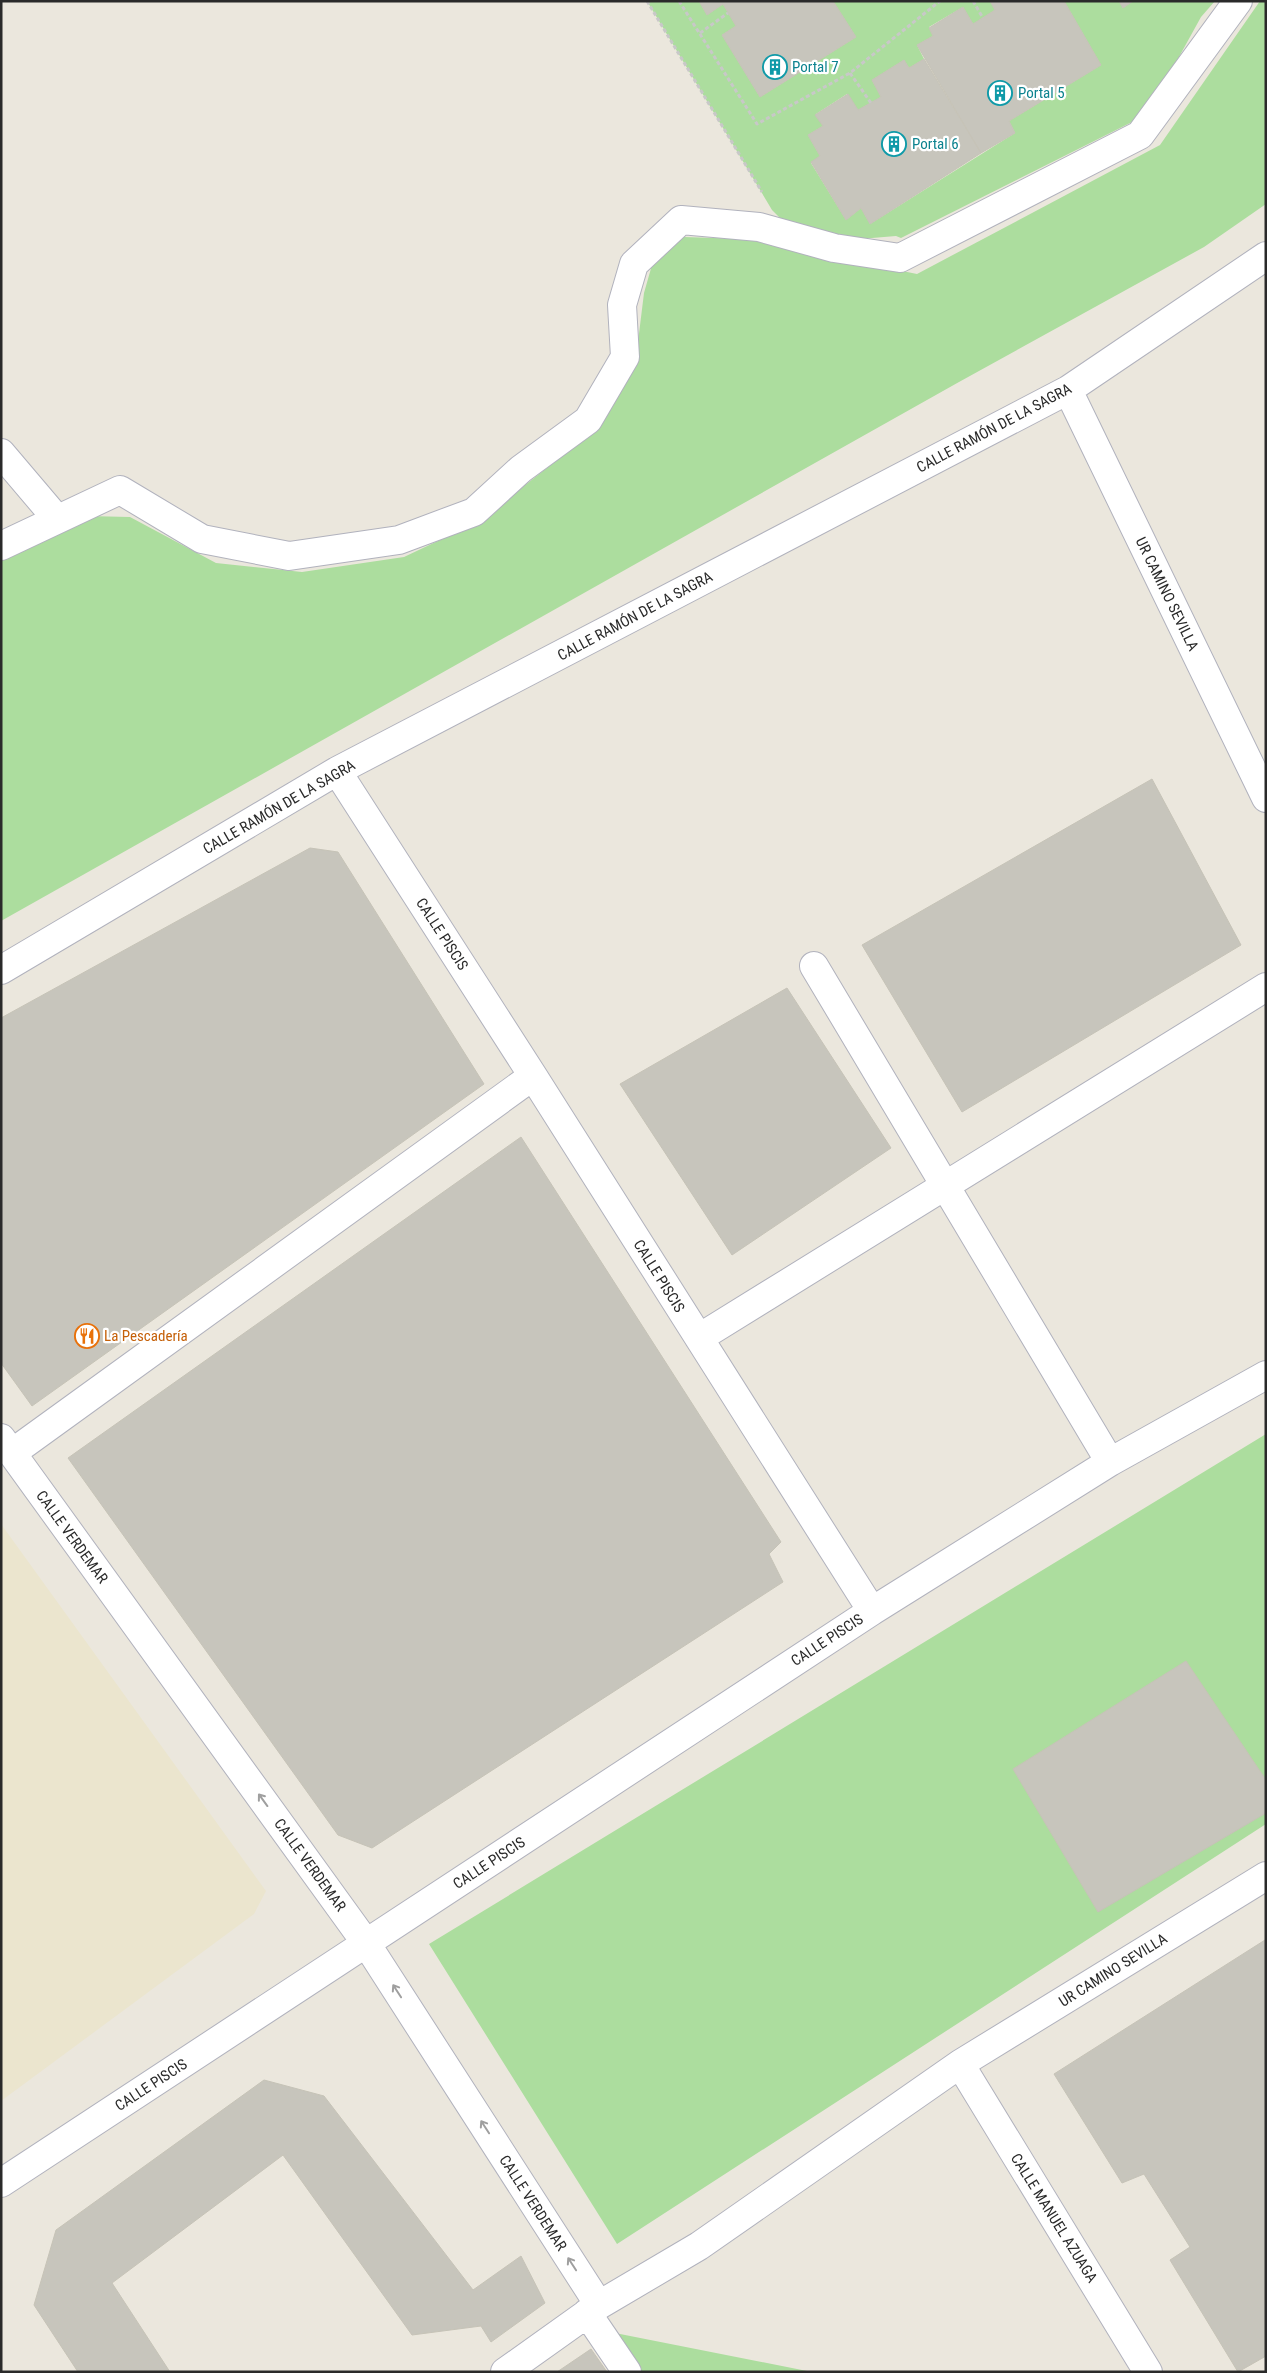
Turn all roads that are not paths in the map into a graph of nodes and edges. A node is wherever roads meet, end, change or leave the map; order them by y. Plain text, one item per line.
1 (1238, 1) edge
2 (1266, 256) edge
3 (1068, 390) junction
4 (1, 453) edge
5 (57, 519) junction
6 (1, 546) edge
7 (337, 772) junction
8 (1266, 798) edge
9 (814, 966) dead end
10 (1, 970) edge
11 (1266, 987) edge
12 (533, 1076) junction
13 (945, 1186) junction
14 (699, 1338) junction
15 (1266, 1375) edge
16 (6, 1446) edge
17 (1110, 1462) junction
18 (872, 1611) junction
19 (1266, 1876) edge
20 (366, 1943) junction
21 (960, 2064) junction
22 (1, 2183) edge
23 (593, 2309) junction
24 (505, 2372) edge
25 (627, 2372) edge
26 (1148, 2372) edge

1 - 5 street
2 - 3 street, CALLE RAMÓN DE LA SAGRA
3 - 7 street, CALLE RAMÓN DE LA SAGRA
3 - 8 street, UR CAMINO SEVILLA
4 - 5 street
5 - 6 street
7 - 10 street, CALLE RAMÓN DE LA SAGRA
7 - 12 street, CALLE PISCIS
9 - 13 street
11 - 13 street
12 - 14 street, CALLE PISCIS
12 - 16 street
13 - 14 street
13 - 17 street
14 - 18 street, CALLE PISCIS
15 - 17 street
20 -> 16 street, CALLE VERDEMAR
17 - 18 street
18 - 20 street, CALLE PISCIS
19 - 21 street, UR CAMINO SEVILLA
20 - 22 street, CALLE PISCIS
23 -> 20 street, CALLE VERDEMAR
21 - 23 street, UR CAMINO SEVILLA
21 - 26 street, CALLE MANUEL AZUAGA
23 - 24 street, UR CAMINO SEVILLA
23 - 25 street, CALLE VERDEMAR

